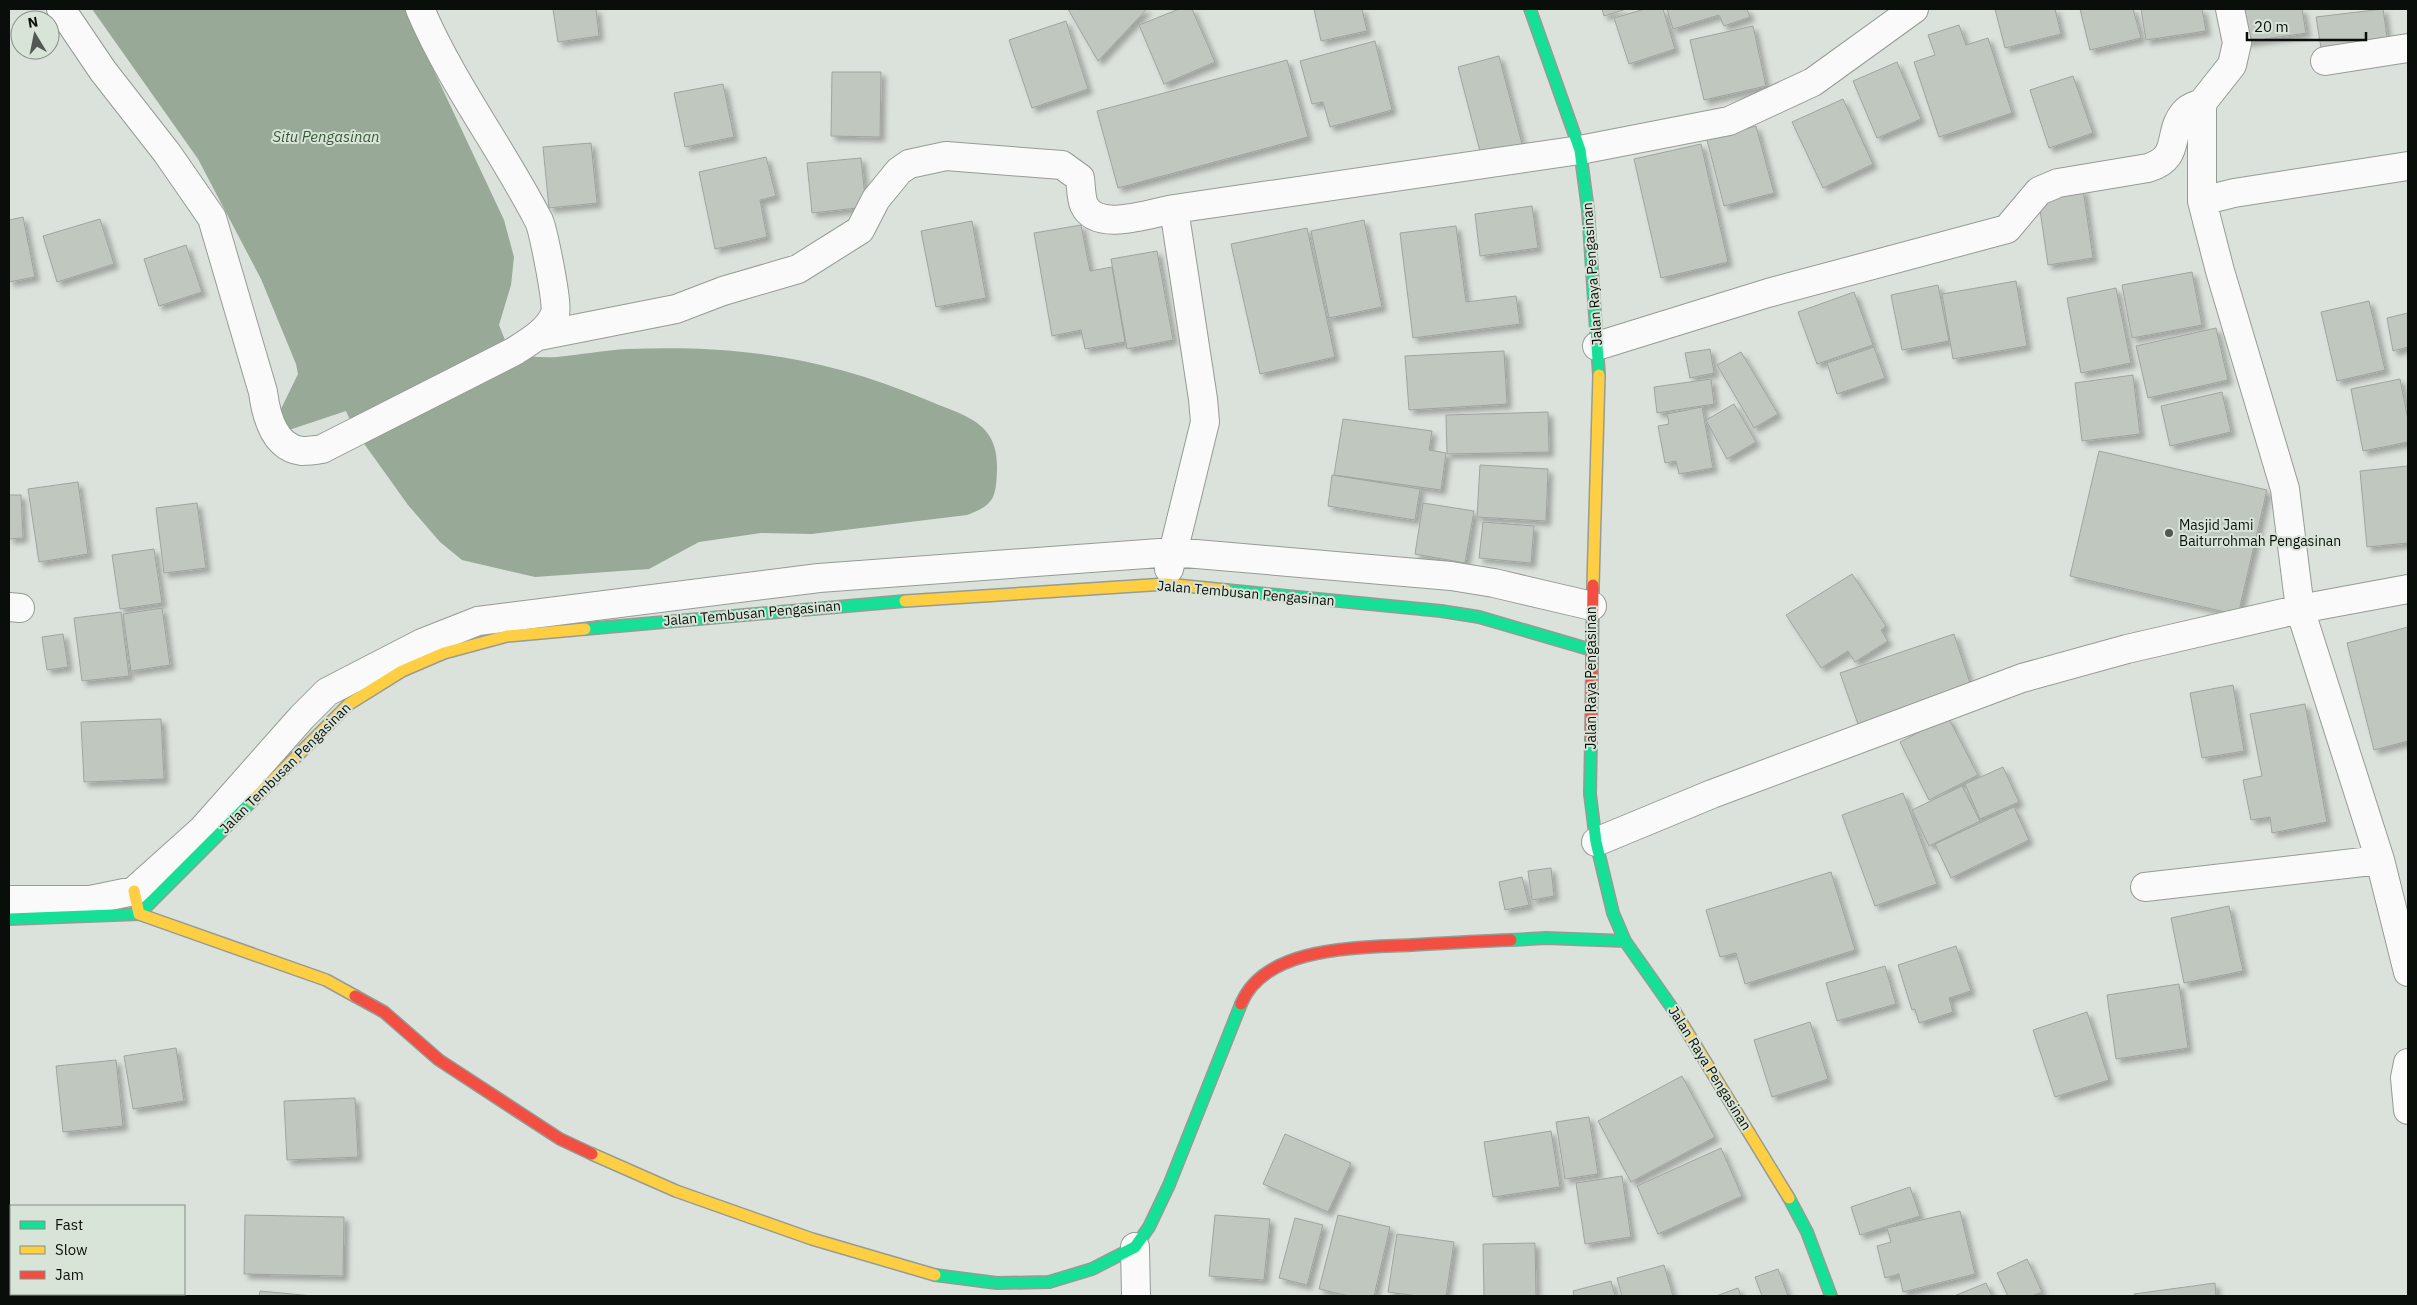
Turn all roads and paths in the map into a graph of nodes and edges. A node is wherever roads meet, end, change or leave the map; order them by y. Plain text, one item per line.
1 (61, 9) edge
2 (420, 9) edge
3 (1530, 9) edge
4 (1914, 9) edge
5 (2230, 9) edge
6 (2408, 48) edge
7 (2326, 61) dead end
8 (2202, 103) junction
9 (1580, 150) junction
10 (2408, 166) edge
11 (2202, 201) junction
12 (1174, 209) junction
13 (538, 336) junction
14 (1597, 346) junction
15 (1173, 552) junction
16 (1166, 584) junction
17 (2408, 590) edge
18 (1592, 606) junction
19 (2300, 609) junction
20 (481, 631) junction
21 (1592, 650) junction
22 (1596, 842) junction
23 (2380, 860) junction
24 (2145, 887) dead end
25 (9, 900) edge
26 (136, 903) junction
27 (9, 919) edge
28 (1625, 941) junction
29 (2408, 972) edge
30 (2408, 1063) edge
31 (2408, 1110) edge
32 (1135, 1247) junction
33 (1136, 1296) edge
34 (1831, 1296) edge

1 - 13 street
2 - 13 street
3 - 9 street, Jalan Raya Pengasinan
4 - 9 street
5 - 8 street
6 - 7 street
8 - 11 street
8 - 14 street
9 - 12 street
9 - 14 street, Jalan Raya Pengasinan
10 - 11 street
11 - 19 street
12 - 13 street
12 - 15 street
14 - 18 street, Jalan Raya Pengasinan
15 - 16 street
15 - 18 street, Jalan Tembusan Pengasinan
15 - 20 street, Jalan Tembusan Pengasinan
16 - 20 street, Jalan Tembusan Pengasinan
16 - 21 street, Jalan Tembusan Pengasinan
17 - 19 street
18 - 21 street, Jalan Raya Pengasinan
19 - 22 street
19 - 23 street
20 - 26 street, Jalan Tembusan Pengasinan
21 - 22 street, Jalan Raya Pengasinan
22 - 28 street, Jalan Raya Pengasinan
23 - 24 street
23 - 29 street
25 - 26 street
26 - 27 street
26 - 32 street
28 - 32 street
28 - 34 street, Jalan Raya Pengasinan
30 - 31 street
32 - 33 street

